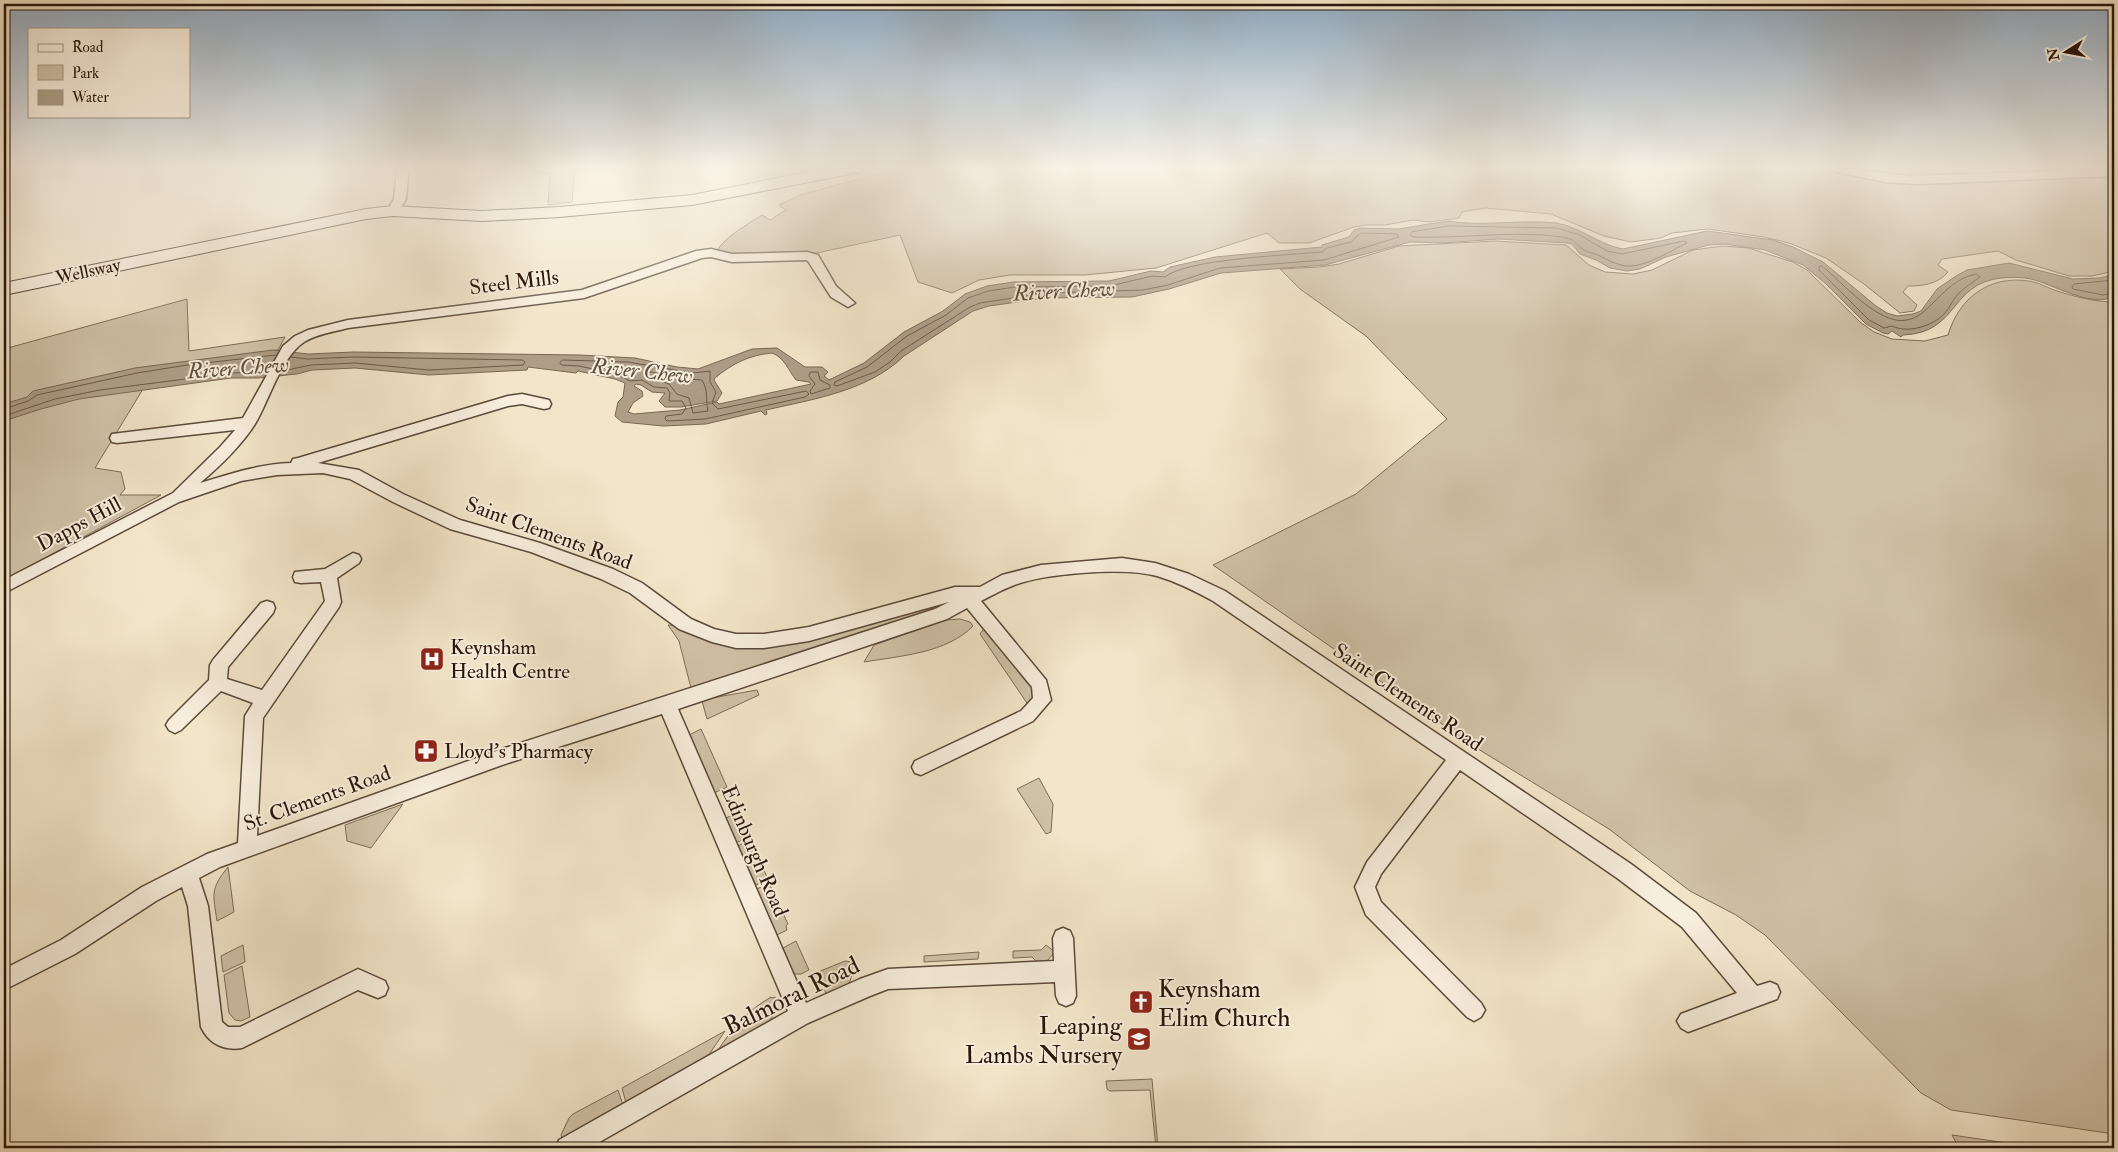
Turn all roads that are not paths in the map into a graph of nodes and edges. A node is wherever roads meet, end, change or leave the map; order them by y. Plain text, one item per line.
1 (326, 222) edge
2 (4, 289) edge
3 (848, 303) dead end
4 (544, 404) dead end
5 (248, 423) junction
6 (117, 438) dead end
7 (220, 456) junction
8 (277, 469) junction
9 (240, 476) junction
10 (174, 498) junction
11 (352, 559) dead end
12 (328, 575) junction
13 (301, 577) dead end
14 (4, 588) edge
15 (977, 596) junction
16 (266, 608) dead end
17 (218, 683) junction
18 (265, 699) junction
19 (667, 704) junction
20 (175, 725) dead end
21 (1458, 758) junction
22 (921, 767) dead end
23 (247, 848) junction
24 (188, 873) junction
25 (1063, 938) dead end
26 (1064, 971) junction
27 (4, 980) edge
28 (378, 988) dead end
29 (1066, 996) dead end
30 (1474, 1010) dead end
31 (801, 1016) junction
32 (1688, 1021) dead end
33 (566, 1148) edge

1 - 2 main road, Wellsway
3 - 5 street, Steel Mills
4 - 8 street
5 - 6 street
5 - 7 street, Steel Mills
7 - 9 street
7 - 10 street, Dapps Hill
8 - 9 street, Saint Clements Road
8 - 15 street, Saint Clements Road
9 - 10 street, Dapps Hill
10 - 14 street, Dapps Hill
11 - 12 street
12 - 13 street
12 - 18 street
15 - 19 street, Saint Clements Road
15 - 21 street, Saint Clements Road
15 - 22 street
16 - 17 street
17 - 18 street
17 - 20 street
18 - 23 street
19 - 23 street, St. Clements Road
19 - 31 street, Edinburgh Road
21 - 30 street
21 - 32 street, Saint Clements Road
23 - 24 street, St. Clements Road
24 - 27 street, St. Clements Road
24 - 28 street
25 - 26 street
26 - 29 street
26 - 31 street, Balmoral Road
31 - 33 street, Balmoral Road

